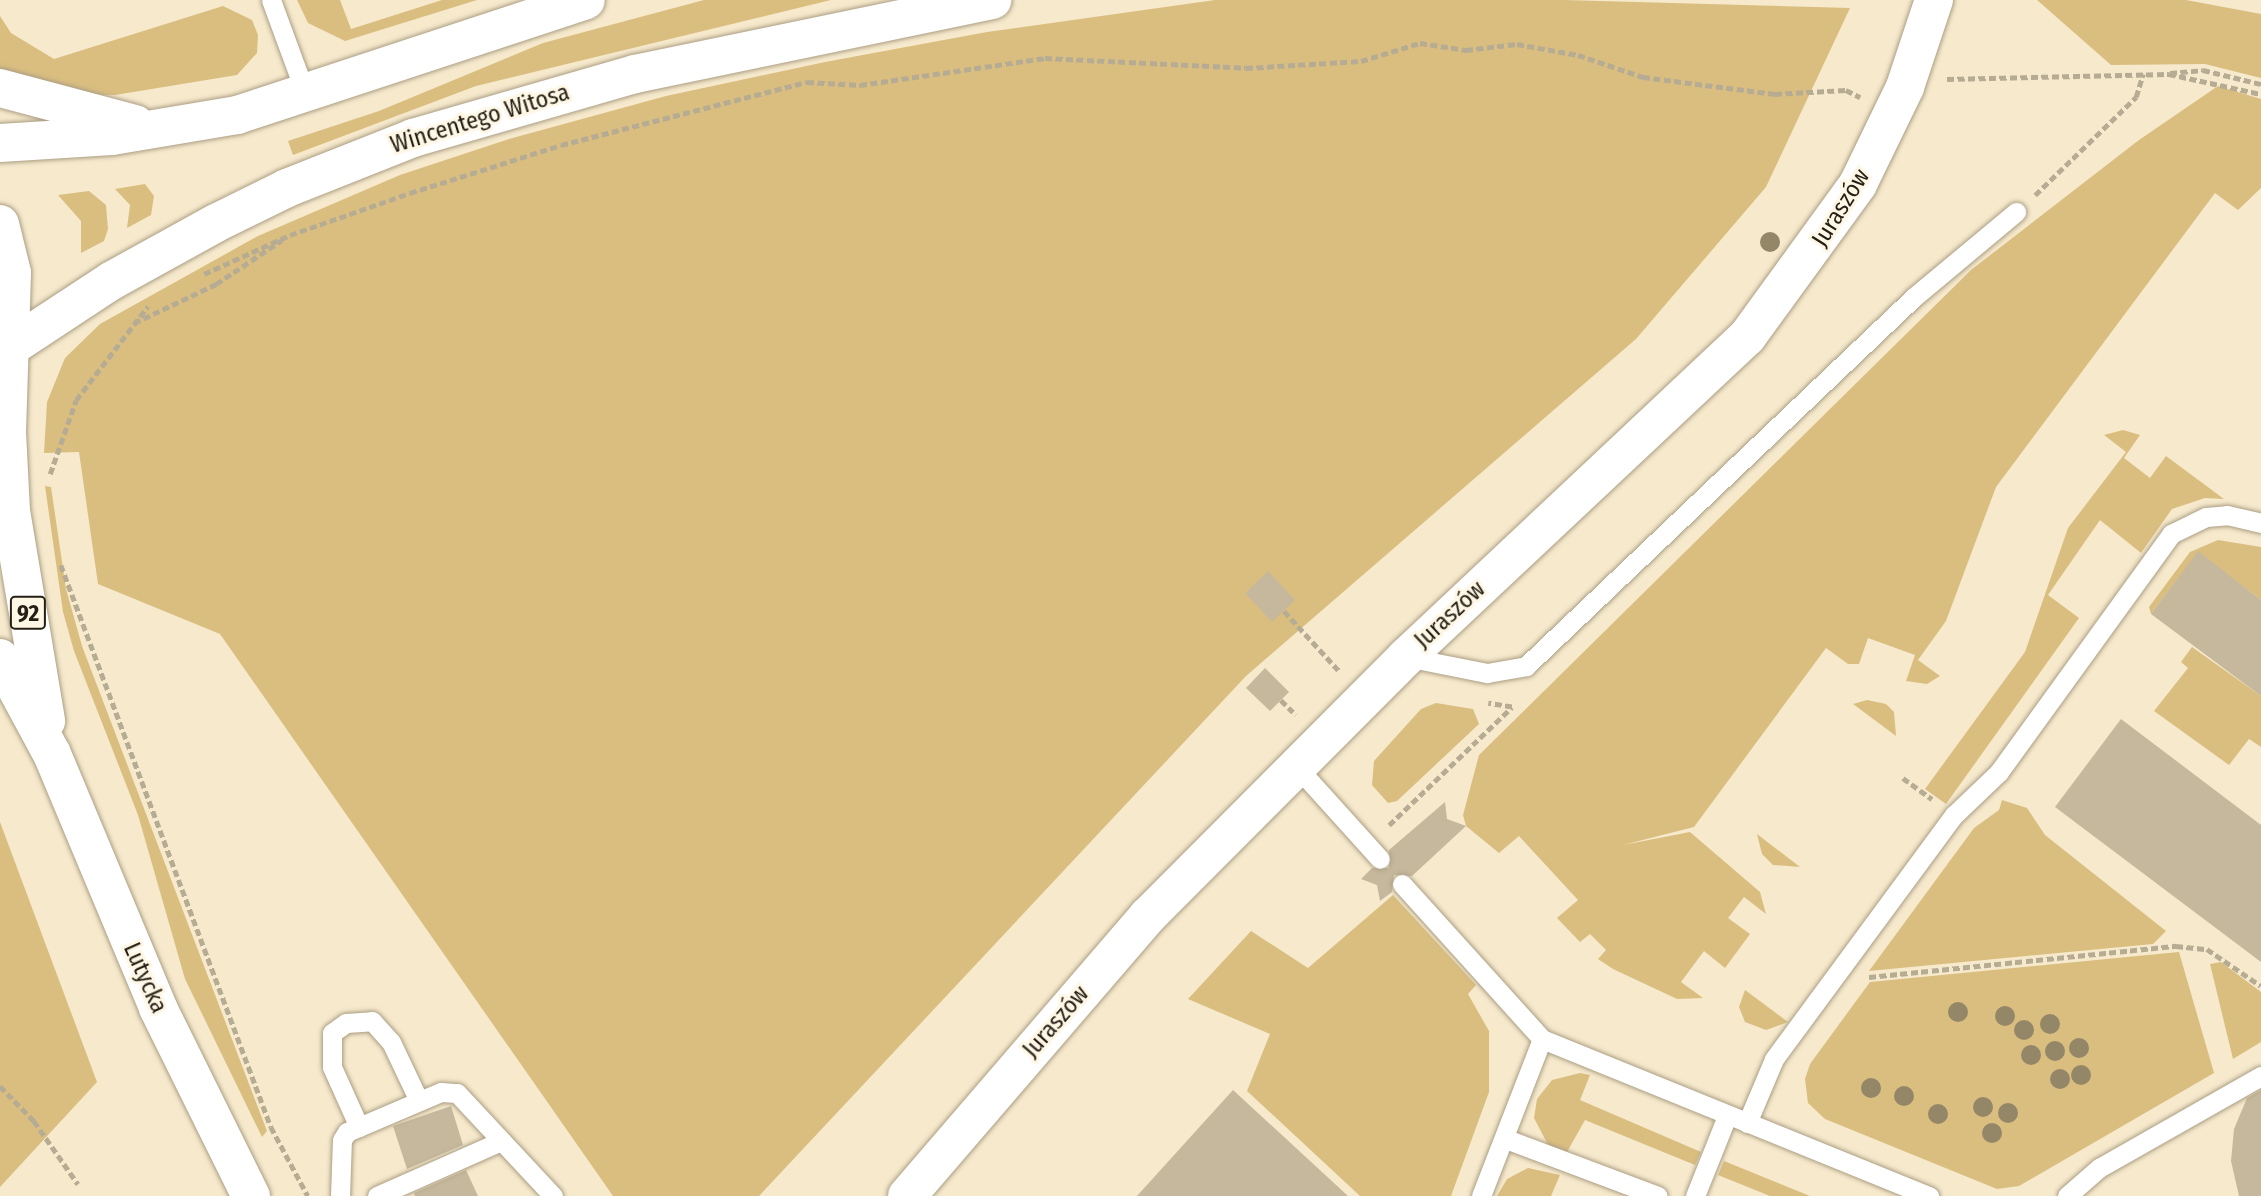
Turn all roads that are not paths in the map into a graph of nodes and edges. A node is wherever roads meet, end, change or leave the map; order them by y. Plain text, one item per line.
1 (271, 0) edge
2 (992, 0) edge
3 (1934, 0) edge
4 (572, 2) edge
5 (0, 88) edge
6 (306, 95) junction
7 (157, 130) junction
8 (0, 143) edge
9 (2016, 212) road end
10 (0, 224) edge
11 (4, 351) edge
12 (2257, 521) edge
13 (0, 657) edge
14 (1406, 657) junction
15 (52, 754) junction
16 (1296, 766) junction
17 (1380, 859) dead end
18 (1402, 884) dead end
19 (1542, 1039) junction
20 (2261, 1076) edge
21 (419, 1101) junction
22 (1727, 1116) junction
23 (1747, 1124) junction
24 (359, 1127) junction
25 (1506, 1139) junction
26 (499, 1142) junction
27 (251, 1196) edge
28 (340, 1196) edge
29 (377, 1196) edge
30 (553, 1196) edge
31 (907, 1196) edge
32 (1481, 1196) edge
33 (1658, 1196) edge
34 (1695, 1196) edge
35 (1929, 1196) edge
36 (2067, 1196) edge

1 - 6 lane
2 - 11 main road, Wincentego Witosa
3 - 14 main road, Juraszów
4 - 6 main road
5 - 7 main road
6 - 7 main road
7 - 8 main road
9 - 14 lane
10 - 11 main road, 92
11 - 15 main road, Lutycka / 92
12 - 23 lane
13 - 15 main road, Lutycka / 92
14 - 16 main road, Juraszów
15 - 27 main road, Lutycka / 92
16 - 17 lane
16 - 31 main road, Juraszów
18 - 19 lane
19 - 22 lane
19 - 25 lane
20 - 36 lane
21 - 24 lane
21 - 24 lane
21 - 26 lane
22 - 23 lane
22 - 34 lane
23 - 35 lane
24 - 28 lane
25 - 32 lane
25 - 33 lane
26 - 29 lane
26 - 30 lane

